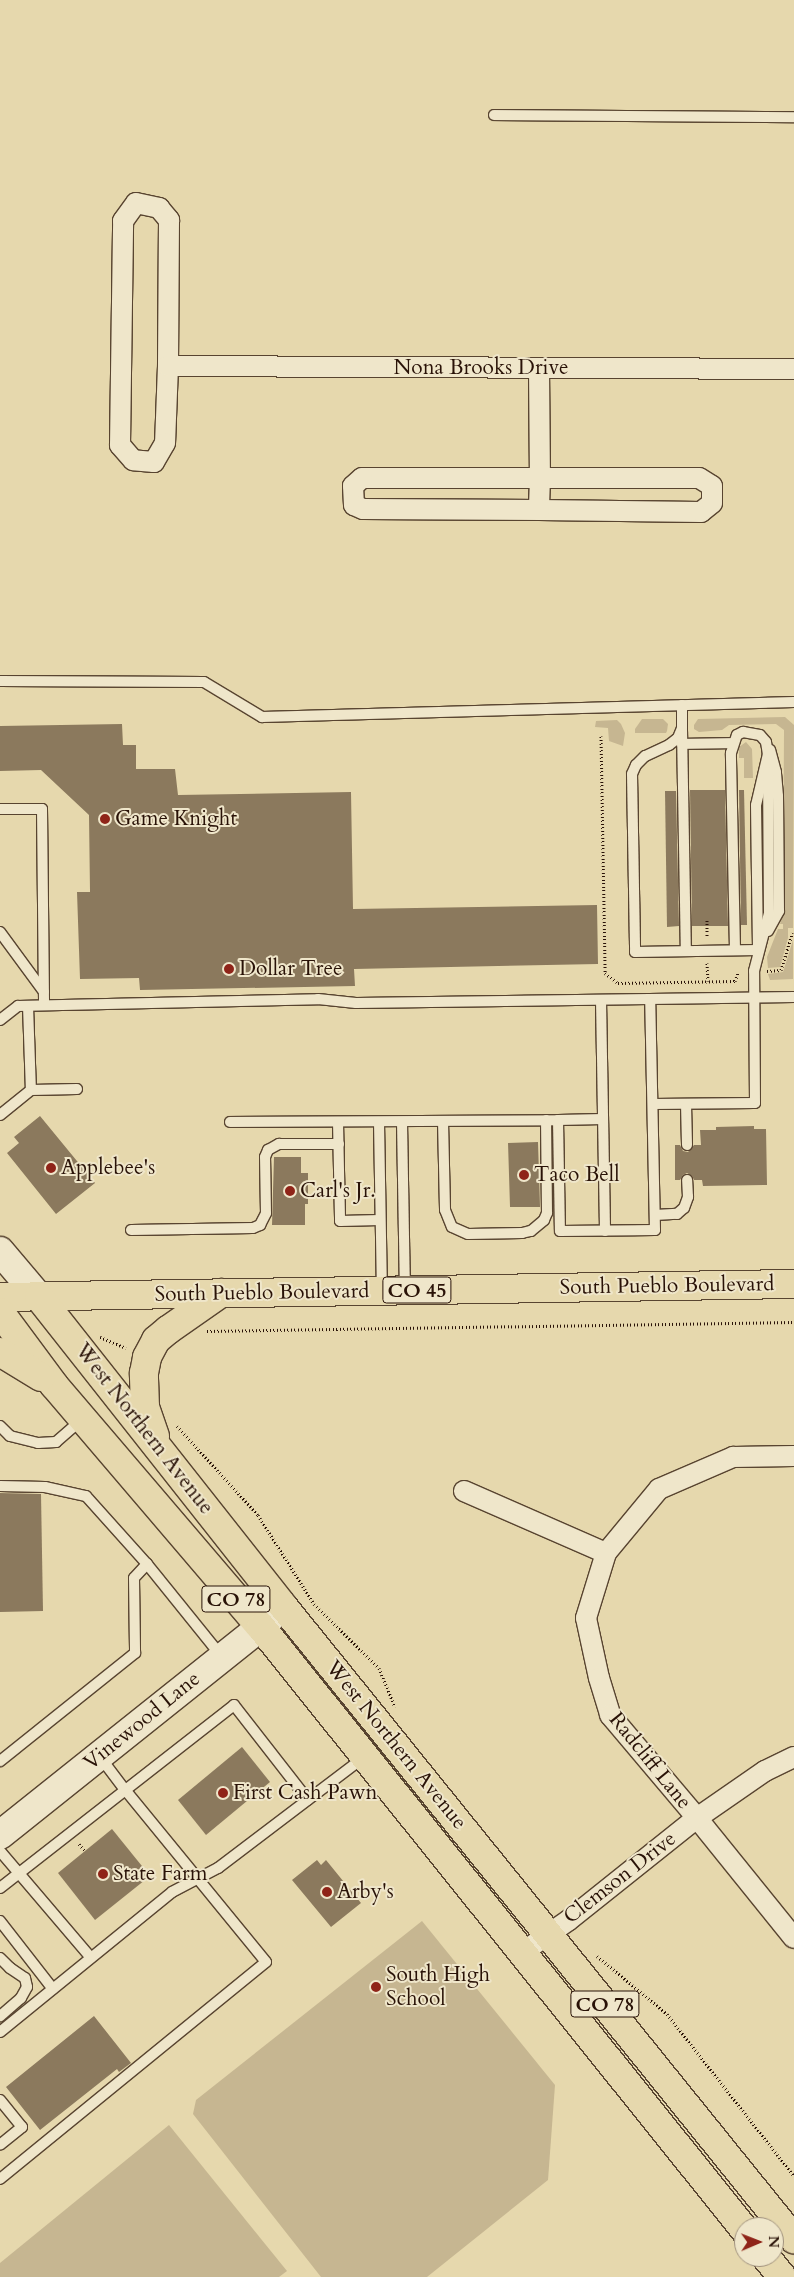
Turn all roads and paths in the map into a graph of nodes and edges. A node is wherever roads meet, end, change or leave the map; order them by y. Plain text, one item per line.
1 (494, 115) dead end
2 (794, 117) edge
3 (168, 366) junction
4 (539, 368) junction
5 (794, 369) edge
6 (540, 478) junction
7 (539, 510) junction
8 (0, 681) edge
9 (794, 702) edge
10 (682, 705) junction
11 (682, 728) junction
12 (600, 736) dead end
13 (766, 742) junction
14 (733, 743) junction
15 (682, 744) junction
16 (0, 809) edge
17 (0, 932) edge
18 (792, 933) dead end
19 (735, 950) junction
20 (758, 950) junction
21 (686, 951) junction
22 (754, 971) junction
23 (44, 992) junction
24 (754, 997) junction
25 (794, 997) edge
26 (650, 999) junction
27 (600, 1000) junction
28 (44, 1005) junction
29 (28, 1006) junction
30 (0, 1020) edge
31 (77, 1089) dead end
32 (31, 1090) junction
33 (652, 1104) junction
34 (686, 1104) junction
35 (0, 1115) edge
36 (603, 1119) junction
37 (546, 1120) junction
38 (558, 1120) junction
39 (230, 1122) dead end
40 (338, 1122) junction
41 (379, 1122) junction
42 (402, 1122) junction
43 (443, 1122) junction
44 (339, 1144) junction
45 (687, 1145) dead end
46 (687, 1180) dead end
47 (655, 1215) junction
48 (380, 1220) junction
49 (131, 1230) dead end
50 (606, 1230) junction
51 (0, 1251) edge
52 (794, 1284) edge
53 (393, 1291) junction
54 (221, 1293) junction
55 (0, 1296) edge
56 (40, 1297) junction
57 (0, 1312) edge
58 (794, 1322) edge
59 (204, 1332) dead end
60 (95, 1335) dead end
61 (128, 1349) dead end
62 (0, 1352) edge
63 (54, 1385) junction
64 (82, 1419) junction
65 (175, 1424) dead end
66 (0, 1426) edge
67 (158, 1447) junction
68 (794, 1456) edge
69 (0, 1486) edge
70 (464, 1491) dead end
71 (606, 1553) junction
72 (147, 1564) junction
73 (283, 1606) junction
74 (261, 1627) junction
75 (222, 1657) junction
76 (396, 1708) dead end
77 (100, 1756) junction
78 (364, 1757) junction
79 (794, 1757) edge
80 (0, 1761) edge
81 (125, 1790) junction
82 (308, 1800) junction
83 (697, 1818) junction
84 (0, 1835) edge
85 (0, 1851) edge
86 (18, 1874) junction
87 (196, 1878) junction
88 (0, 1888) edge
89 (0, 1921) edge
90 (548, 1934) junction
91 (794, 1938) edge
92 (523, 1952) junction
93 (596, 1956) dead end
94 (0, 1958) edge
95 (91, 1958) junction
96 (53, 1989) junction
97 (0, 2016) edge
98 (0, 2032) edge
99 (0, 2100) edge
100 (0, 2145) edge
101 (794, 2176) edge
102 (0, 2179) edge
103 (734, 2217) edge
104 (794, 2239) edge
105 (774, 2267) edge
106 (782, 2277) edge

1 - 2 lane
3 - 3 street
3 - 4 street, Nona Brooks Drive
4 - 5 street, Nona Brooks Drive
4 - 6 street
6 - 7 street
6 - 7 street
6 - 7 street
8 - 10 lane
9 - 10 lane
10 - 11 lane
11 - 15 lane
11 - 21 lane
12 - 22 path
13 - 14 lane
13 - 20 lane
13 - 20 lane
14 - 15 lane
14 - 19 lane
15 - 21 lane
16 - 23 lane
17 - 23 lane
18 - 22 path
19 - 20 lane
19 - 21 lane
20 - 22 lane
22 - 24 lane
23 - 28 lane
24 - 25 lane
24 - 26 lane
24 - 34 lane
26 - 27 lane
26 - 33 lane
27 - 28 lane
27 - 36 lane
28 - 29 lane
29 - 30 lane
29 - 32 lane
31 - 32 lane
32 - 35 lane
33 - 34 lane
33 - 47 lane
34 - 45 lane
36 - 38 lane
36 - 50 lane
37 - 38 lane
37 - 43 lane
37 - 43 lane
38 - 50 lane
39 - 40 lane
40 - 41 lane
40 - 44 lane
41 - 42 lane
41 - 48 lane
42 - 43 lane
42 - 53 lane
44 - 48 lane
44 - 49 lane
46 - 47 lane
47 - 50 lane
48 - 53 lane
51 - 56 street, West Northern Avenue / CO 78
52 - 53 main road, South Pueblo Boulevard / CO 45
53 - 54 main road, South Pueblo Boulevard / CO 45
54 - 56 main road, South Pueblo Boulevard / CO 45
54 - 67 main road
55 - 56 main road, South Pueblo Boulevard / CO 45
56 - 67 main road, West Northern Avenue / CO 78
57 - 63 main road, West Northern Avenue / CO 78
58 - 59 path
60 - 61 path
62 - 63 main road
63 - 64 main road, West Northern Avenue / CO 78
64 - 66 lane
64 - 74 main road, West Northern Avenue / CO 78
65 - 76 path
67 - 73 main road, West Northern Avenue / CO 78
68 - 71 street, Radcliff Lane
69 - 72 lane
70 - 71 street
71 - 83 street, Radcliff Lane
72 - 75 lane
72 - 80 lane
73 - 74 street, Vinewood Lane
73 - 90 main road, West Northern Avenue / CO 78
74 - 75 street, Vinewood Lane
74 - 78 main road, West Northern Avenue / CO 78
75 - 77 street, Vinewood Lane
77 - 81 lane
77 - 84 street, Vinewood Lane
78 - 82 lane
78 - 92 main road, West Northern Avenue / CO 78
79 - 83 street, Clemson Drive
81 - 82 lane
81 - 86 lane
81 - 87 lane
82 - 87 lane
83 - 90 street, Clemson Drive
83 - 91 street, Radcliff Lane
85 - 86 lane
86 - 88 lane
86 - 95 lane
87 - 95 lane
87 - 102 lane
89 - 96 lane
90 - 92 street, Clemson Drive
90 - 104 main road, West Northern Avenue / CO 78
92 - 103 main road, West Northern Avenue / CO 78
93 - 101 path
94 - 97 lane
95 - 96 lane
96 - 98 lane
99 - 100 lane
105 - 106 main road

